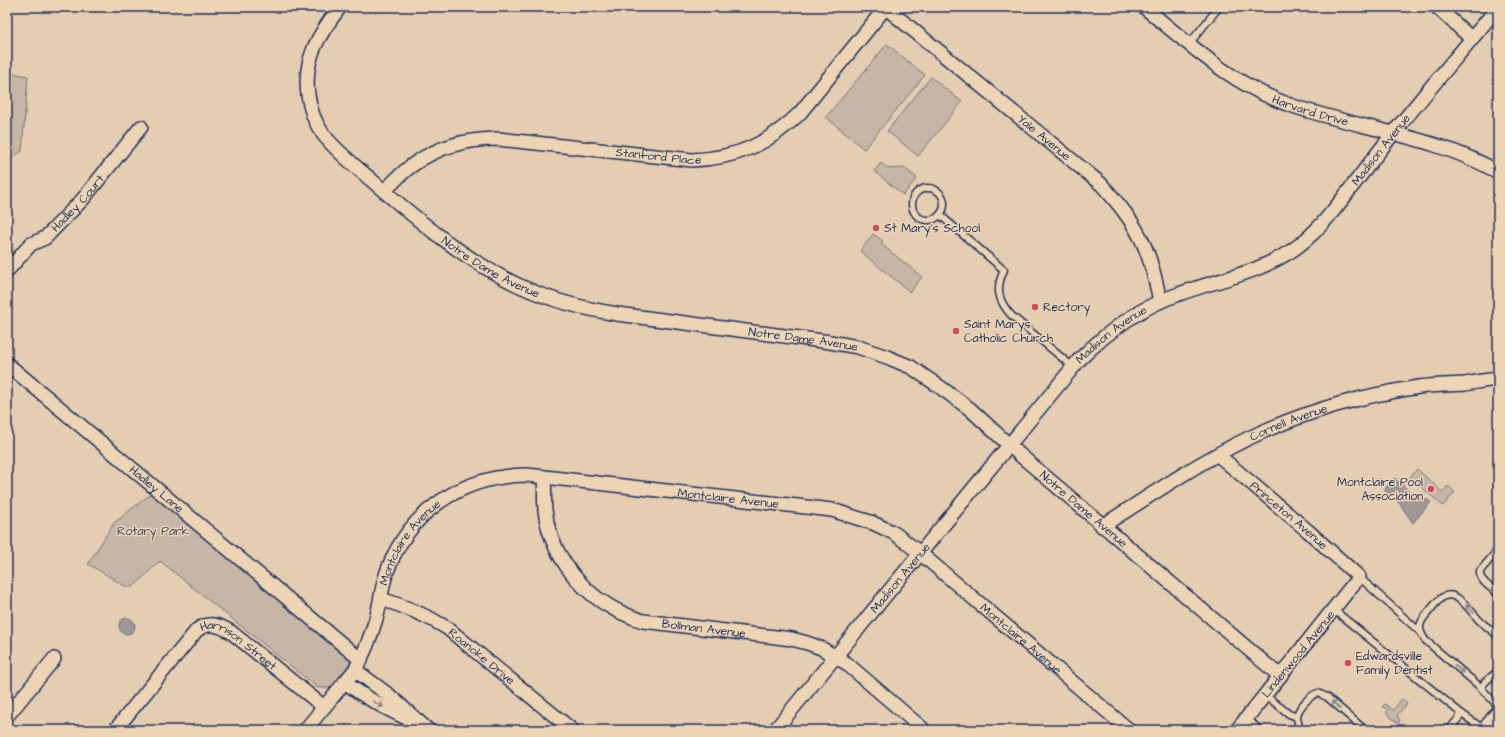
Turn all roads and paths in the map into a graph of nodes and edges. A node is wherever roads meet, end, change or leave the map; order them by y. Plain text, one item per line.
1 (340, 7) edge
2 (886, 7) edge
3 (1144, 7) edge
4 (1219, 7) edge
5 (1437, 7) edge
6 (1498, 7) edge
7 (1472, 39) junction
8 (1189, 44) junction
9 (141, 127) dead end
10 (1394, 134) junction
11 (1498, 172) edge
12 (384, 191) junction
13 (940, 215) junction
14 (7, 271) edge
15 (1160, 301) junction
16 (7, 364) edge
17 (1073, 367) junction
18 (1498, 379) edge
19 (1009, 445) junction
20 (1218, 455) junction
21 (544, 477) junction
22 (1102, 526) junction
23 (1498, 550) edge
24 (920, 553) junction
25 (1359, 578) junction
26 (1498, 593) edge
27 (381, 599) junction
28 (1334, 610) junction
29 (1419, 631) junction
30 (1498, 636) edge
31 (835, 656) junction
32 (54, 659) dead end
33 (358, 665) junction
34 (1498, 671) edge
35 (1280, 676) junction
36 (345, 682) junction
37 (1481, 688) junction
38 (1265, 695) junction
39 (1498, 706) edge
40 (324, 707) junction
41 (1462, 714) junction
42 (7, 716) edge
43 (1297, 717) junction
44 (1498, 717) edge
45 (1246, 718) junction
46 (424, 727) edge
47 (115, 730) edge
48 (304, 730) edge
49 (572, 730) edge
50 (775, 730) edge
51 (924, 730) edge
52 (1129, 730) edge
53 (1236, 730) edge
54 (1260, 730) edge
55 (1301, 730) edge
56 (1365, 730) edge
57 (1450, 730) edge
58 (1486, 730) edge

1 - 12 street, Notre Dame Avenue
2 - 12 street, Stanford Place
2 - 15 street, Yale Avenue
3 - 8 street, Harvard Drive
4 - 8 lane
5 - 7 street
6 - 7 street, Madison Avenue
7 - 10 street, Madison Avenue
8 - 10 street, Harvard Drive
9 - 14 street, Hadley Court
10 - 11 street, Harvard Drive
10 - 15 street, Madison Avenue
12 - 19 street, Notre Dame Avenue
13 - 13 lane
13 - 17 lane
15 - 17 street, Madison Avenue
16 - 33 street, Hadley Lane
17 - 19 street, Madison Avenue
18 - 20 street, Cornell Avenue
19 - 22 street, Notre Dame Avenue
19 - 24 street, Madison Avenue
20 - 22 street, Cornell Avenue
20 - 25 street, Princeton Avenue
21 - 24 street, Montclaire Avenue
21 - 27 street, Montclaire Avenue
21 - 31 street, Bollman Avenue
22 - 35 street, Notre Dame Avenue
23 - 26 lane
24 - 31 street, Madison Avenue
24 - 52 street, Montclaire Avenue
25 - 28 street, Lindenwood Avenue
25 - 29 lane
27 - 33 street, Montclaire Avenue
27 - 49 street, Roanoke Drive
28 - 35 street, Lindenwood Avenue
28 - 41 lane
30 -> 29 lane
29 -> 37 lane
31 - 50 street, Madison Avenue
31 - 51 street, Bollman Avenue
32 - 42 street
33 - 36 street, Montclaire Avenue
33 - 46 street, Hadley Lane
34 - 37 lane
35 - 38 street, Lindenwood Avenue
36 - 40 street, Montclaire Avenue
36 -> 46 street
37 - 39 lane
38 - 43 lane
38 - 45 street, Lindenwood Avenue
40 - 47 street, Harrison Street
40 - 48 street, Montclaire Avenue
41 - 57 lane
41 - 58 lane
43 - 55 lane
56 -> 43 lane
44 - 58 main road
45 - 53 street, Lindenwood Avenue
45 - 54 lane

